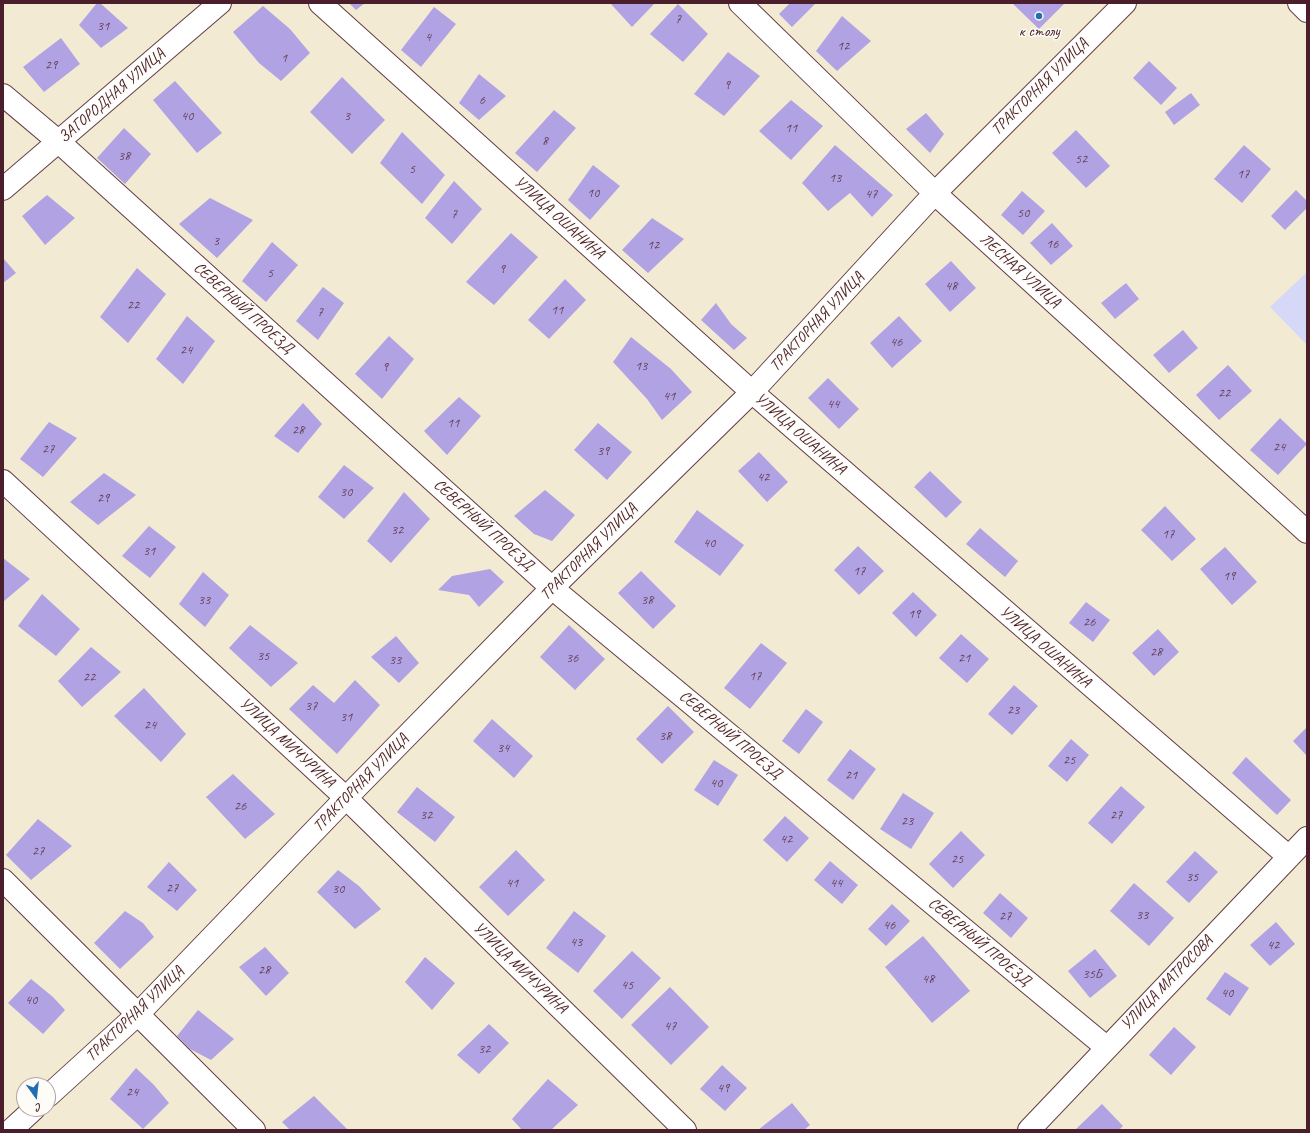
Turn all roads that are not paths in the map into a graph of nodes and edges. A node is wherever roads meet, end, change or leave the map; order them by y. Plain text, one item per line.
1 (220, 3) edge
2 (320, 3) edge
3 (740, 3) edge
4 (1125, 3) edge
5 (1299, 3) edge
6 (1307, 11) edge
7 (3, 96) edge
8 (59, 142) junction
9 (3, 189) edge
10 (934, 193) junction
11 (752, 392) junction
12 (3, 481) edge
13 (1307, 532) edge
14 (552, 588) junction
15 (346, 798) junction
16 (1307, 838) edge
17 (1289, 857) junction
18 (3, 880) edge
19 (138, 1014) junction
20 (1106, 1047) junction
21 (56, 1089) edge
22 (25, 1117) edge
23 (11, 1130) edge
24 (254, 1130) edge
25 (685, 1130) edge
26 (1029, 1130) edge

1 - 8 street, ЗАГОРОДНАЯ УЛИЦА
2 - 11 street, УЛИЦА ОШАНИНА
3 - 10 street, ЛЕСНАЯ УЛИЦА
4 - 10 street, ТРАКТОРНАЯ УЛИЦА
5 - 6 street
7 - 8 street, СЕВЕРНЫЙ ПРОЕЗД
8 - 9 street, ЗАГОРОДНАЯ УЛИЦА
8 - 14 street, СЕВЕРНЫЙ ПРОЕЗД
10 - 11 street, ТРАКТОРНАЯ УЛИЦА
10 - 13 street, ЛЕСНАЯ УЛИЦА
11 - 14 street, ТРАКТОРНАЯ УЛИЦА
11 - 17 street, УЛИЦА ОШАНИНА
12 - 15 street, УЛИЦА МИЧУРИНА
14 - 15 street, ТРАКТОРНАЯ УЛИЦА
14 - 20 street, СЕВЕРНЫЙ ПРОЕЗД
15 - 19 street, ТРАКТОРНАЯ УЛИЦА
15 - 25 street, УЛИЦА МИЧУРИНА
16 - 17 street, УЛИЦА МАТРОСОВА
17 - 20 street, УЛИЦА МАТРОСОВА
18 - 19 street
19 - 21 street, ТРАКТОРНАЯ УЛИЦА
19 - 24 street
20 - 26 street, УЛИЦА МАТРОСОВА
22 - 23 street

